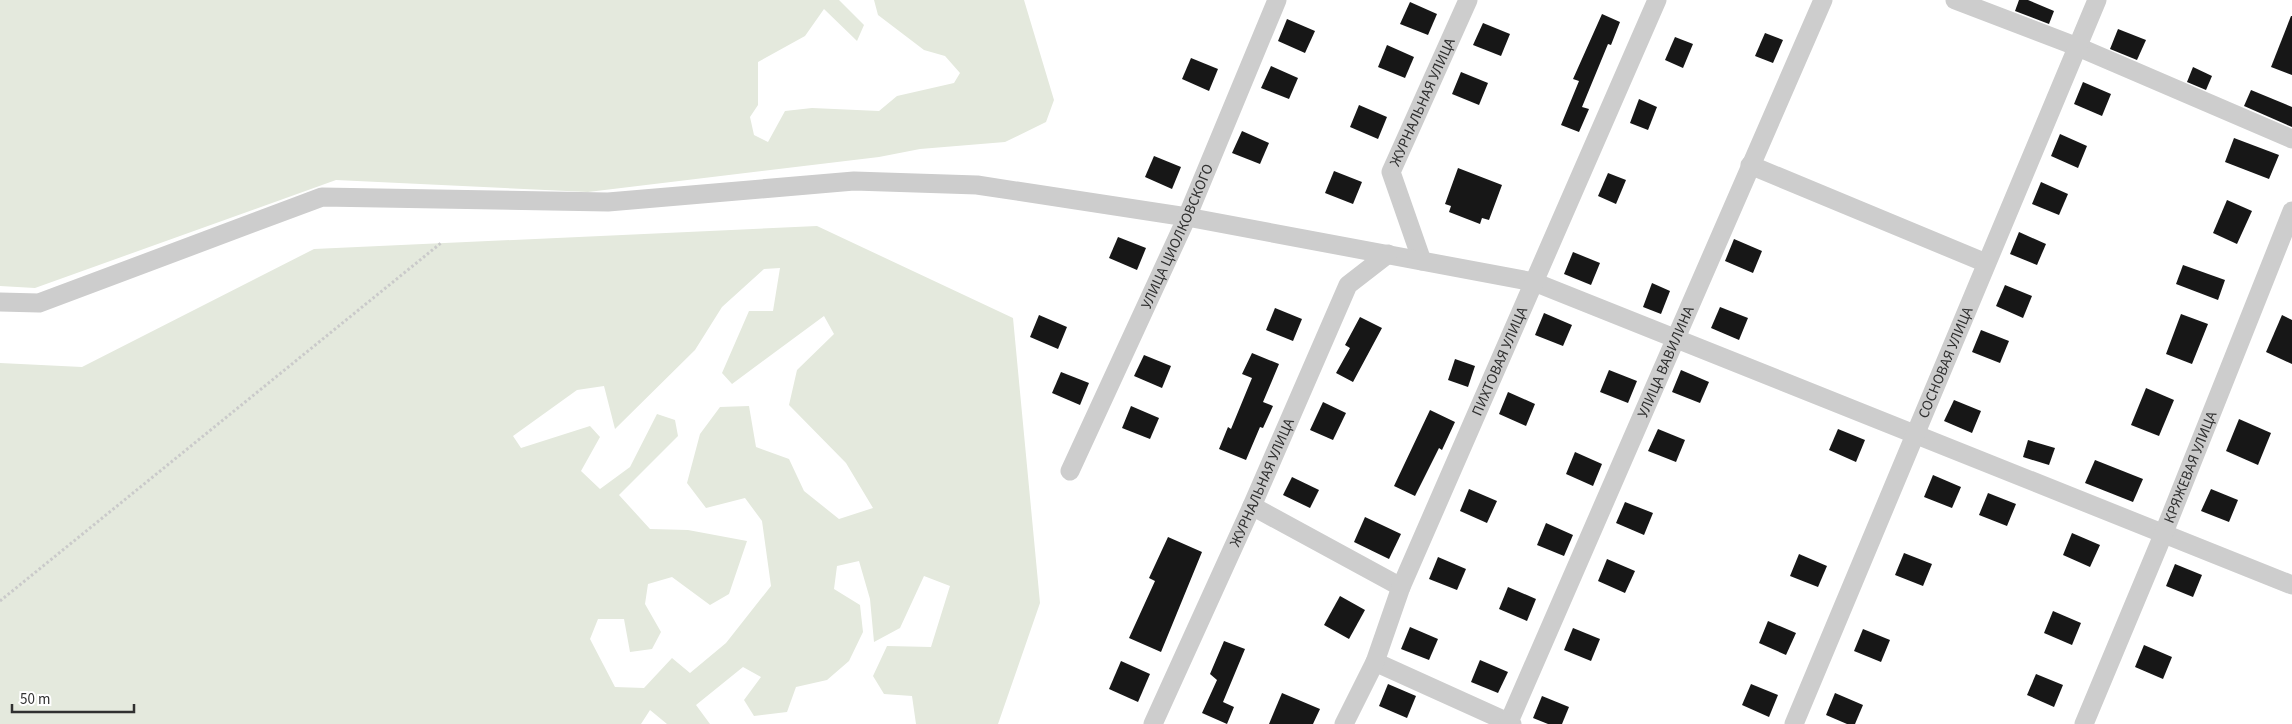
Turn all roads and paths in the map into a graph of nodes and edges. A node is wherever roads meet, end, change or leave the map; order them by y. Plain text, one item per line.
1 (1276, 0) edge
2 (1468, 0) edge
3 (1657, 0) edge
4 (1823, 0) edge
5 (1955, 0) edge
6 (2097, 0) edge
7 (2078, 47) junction
8 (2292, 139) edge
9 (1750, 165) junction
10 (2292, 211) edge
11 (1187, 217) junction
12 (441, 243) dead end
13 (1388, 254) junction
14 (1422, 261) junction
15 (1986, 263) junction
16 (1534, 282) junction
17 (0, 302) edge
18 (1676, 338) junction
19 (1915, 433) junction
20 (1070, 471) dead end
21 (1252, 506) junction
22 (2163, 535) junction
23 (2292, 585) edge
24 (1401, 587) junction
25 (0, 601) edge
26 (1375, 662) junction
27 (1153, 724) edge
28 (1344, 724) edge
29 (1509, 724) edge
30 (1794, 724) edge
31 (2084, 724) edge

1 - 11 street, УЛИЦА ЦИОЛКОВСКОГО
2 - 14 street, ЖУРНАЛЬНАЯ УЛИЦА
3 - 16 street, ПИХТОВАЯ УЛИЦА
4 - 9 street, УЛИЦА ВАВИЛИНА
5 - 7 street
6 - 7 street, СОСНОВАЯ УЛИЦА
7 - 8 street
7 - 15 street, СОСНОВАЯ УЛИЦА
9 - 15 street
9 - 18 street, УЛИЦА ВАВИЛИНА
10 - 22 street, КРЯЖЕВАЯ УЛИЦА
11 - 13 street
11 - 17 street
11 - 20 street, УЛИЦА ЦИОЛКОВСКОГО
12 - 25 path
13 - 14 street
13 - 21 street, ЖУРНАЛЬНАЯ УЛИЦА
14 - 16 street
15 - 19 street, СОСНОВАЯ УЛИЦА
16 - 18 street
16 - 24 street, ПИХТОВАЯ УЛИЦА
18 - 19 street
18 - 29 street, УЛИЦА ВАВИЛИНА
19 - 22 street
19 - 30 street, СОСНОВАЯ УЛИЦА
21 - 24 street
21 - 27 street, ЖУРНАЛЬНАЯ УЛИЦА
22 - 23 street
22 - 31 street, КРЯЖЕВАЯ УЛИЦА
24 - 26 street, ПИХТОВАЯ УЛИЦА
26 - 28 street, ПИХТОВАЯ УЛИЦА
26 - 29 street

